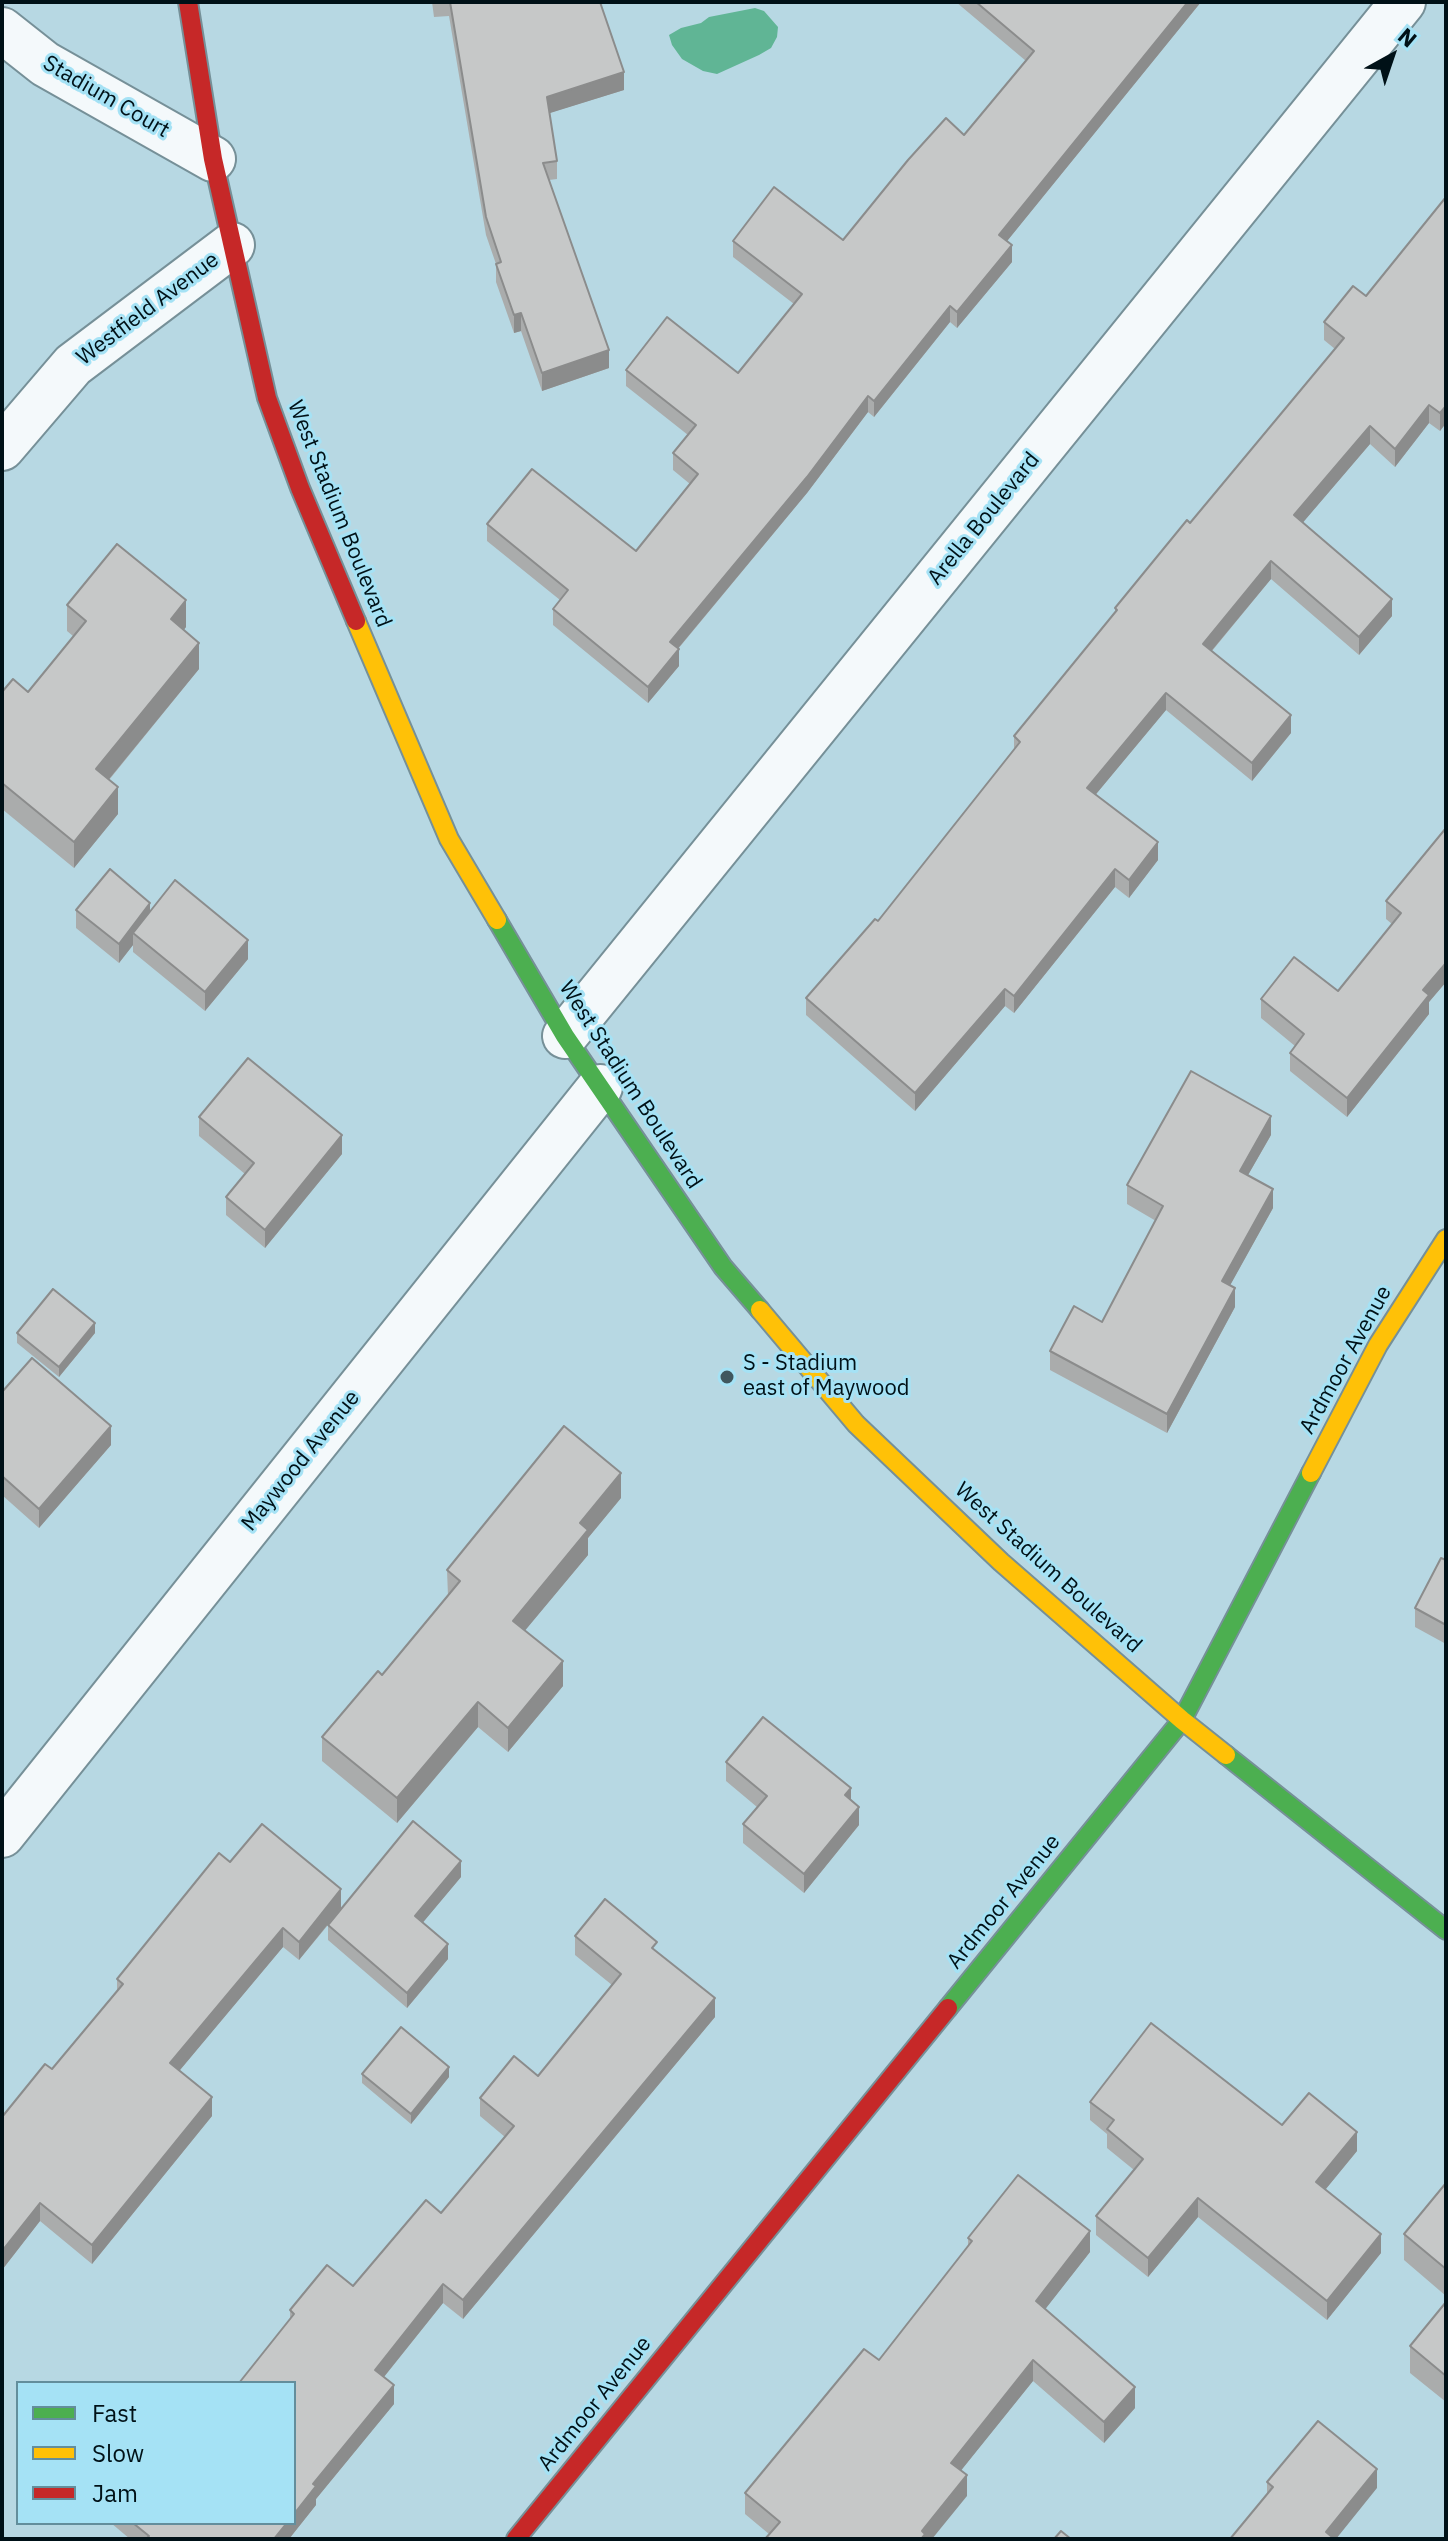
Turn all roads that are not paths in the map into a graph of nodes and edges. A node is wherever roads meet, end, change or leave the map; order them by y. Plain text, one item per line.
1 (188, 2) edge
2 (1403, 2) edge
3 (2, 30) edge
4 (213, 159) junction
5 (232, 245) junction
6 (2, 448) edge
7 (565, 1036) junction
8 (600, 1087) junction
9 (1446, 1239) edge
10 (1182, 1720) junction
11 (2, 1835) edge
12 (1446, 1930) edge
13 (516, 2539) edge

1 - 4 main road, West Stadium Boulevard
2 - 7 street, Arella Boulevard
3 - 4 street, Stadium Court
4 - 5 main road, West Stadium Boulevard
5 - 6 street, Westfield Avenue
5 - 7 main road, West Stadium Boulevard
7 - 8 main road, West Stadium Boulevard
8 - 10 main road, West Stadium Boulevard
8 - 11 street, Maywood Avenue
9 - 10 main road, Ardmoor Avenue
10 - 12 main road, West Stadium Boulevard
10 - 13 main road, Ardmoor Avenue

